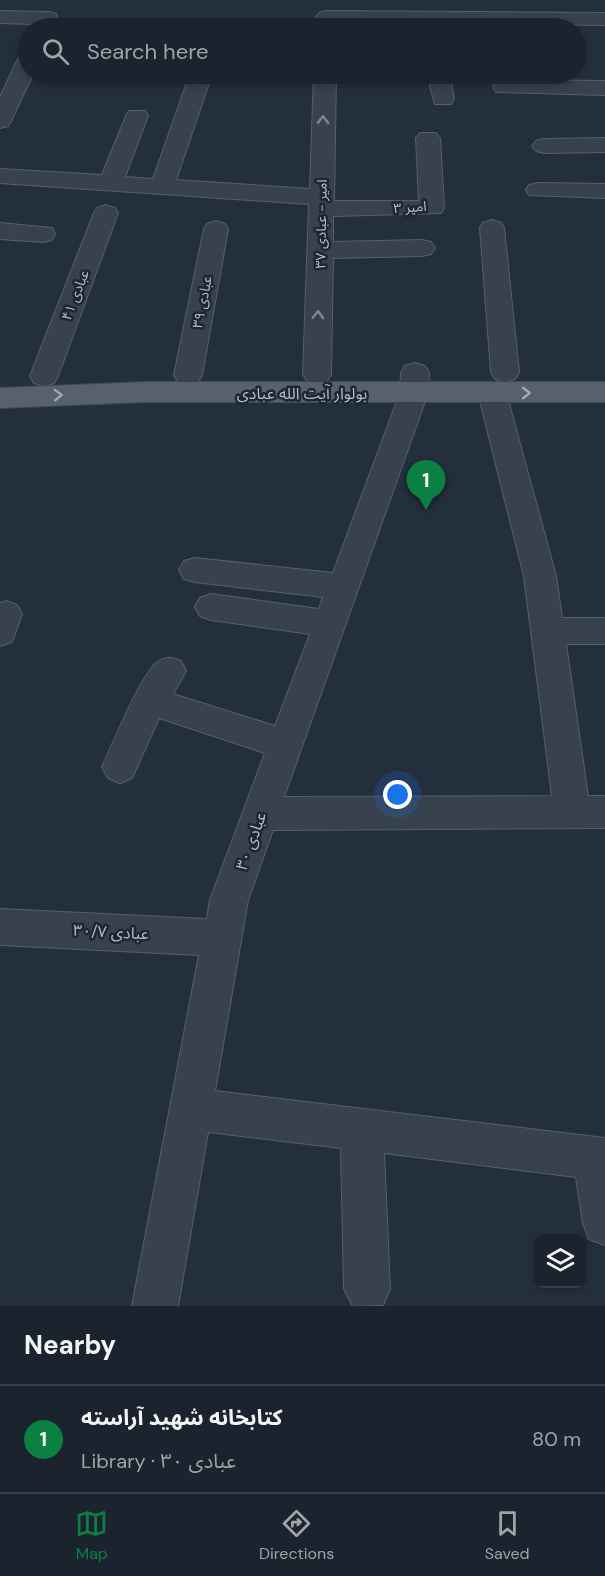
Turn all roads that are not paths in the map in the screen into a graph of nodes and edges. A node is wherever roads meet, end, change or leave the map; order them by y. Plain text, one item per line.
1 (441, 8) edge
2 (326, 15) edge
3 (0, 17) edge
4 (49, 18) edge
5 (605, 19) edge
6 (16, 72) edge
7 (198, 84) edge
8 (325, 84) edge
9 (440, 84) edge
10 (504, 87) dead end
11 (605, 88) edge
12 (443, 99) dead end
13 (137, 116) dead end
14 (0, 121) edge
15 (428, 138) dead end
16 (544, 145) dead end
17 (605, 145) edge
18 (0, 176) edge
19 (111, 183) junction
20 (162, 187) junction
21 (538, 190) dead end
22 (605, 191) edge
23 (321, 203) junction
24 (106, 213) dead end
25 (492, 228) dead end
26 (216, 229) dead end
27 (0, 231) edge
28 (43, 234) dead end
29 (422, 248) dead end
30 (320, 250) junction
31 (605, 372) edge
32 (317, 374) junction
33 (188, 375) junction
34 (0, 376) edge
35 (44, 376) junction
36 (414, 383) junction
37 (499, 383) junction
38 (605, 392) edge
39 (0, 398) edge
40 (195, 570) dead end
41 (343, 587) junction
42 (211, 607) dead end
43 (329, 624) junction
44 (548, 631) junction
45 (605, 631) edge
46 (169, 671) dead end
47 (150, 701) junction
48 (286, 744) junction
49 (120, 767) dead end
50 (588, 812) edge
51 (261, 814) junction
52 (0, 927) edge
53 (223, 938) junction
54 (192, 1109) junction
55 (362, 1130) junction
56 (599, 1159) edge
57 (605, 1223) edge
58 (367, 1289) dead end
59 (155, 1306) edge

1 - 2 street
1 - 5 street
3 - 4 street
6 - 14 street
7 - 20 street
23 -> 8 street, امیر - عبادی ۳۷
9 - 12 street
10 - 11 street
13 - 19 street
15 - 23 street, امیر ۳
16 - 17 street
18 - 19 street
19 - 20 street
20 - 23 street
21 - 22 street
23 - 30 street, امیر - عبادی ۳۷
24 - 35 street, عبادی ۴۱
25 - 37 street
26 - 33 street, عبادی ۳۹
27 - 28 street
29 - 30 street
32 -> 30 street, امیر - عبادی ۳۷
31 - 37 main road, بولوار آیت الله عبادی
32 - 33 main road, بولوار آیت الله عبادی
32 - 36 main road, بولوار آیت الله عبادی
33 - 35 main road, بولوار آیت الله عبادی
34 - 35 main road, بولوار آیت الله عبادی
36 - 37 main road, بولوار آیت الله عبادی
39 -> 36 main road, بولوار آیت الله عبادی
36 - 41 street, عبادی ۳۰
37 -> 38 main road, بولوار آیت الله عبادی
37 - 44 street
40 - 41 street
41 - 43 street, عبادی ۳۰
42 - 43 street
43 - 48 street, عبادی ۳۰
44 - 45 street
44 - 50 street
46 - 47 street
47 - 48 street
47 - 49 street
48 - 51 street, عبادی ۳۰
50 - 51 street
51 - 53 street, عبادی ۳۰
52 - 53 street, عبادی ۳۰/۷
53 - 54 street, عبادی ۳۰
54 - 55 street
54 - 59 street, عبادی ۳۰
55 - 56 street
55 - 58 street
56 - 57 street

